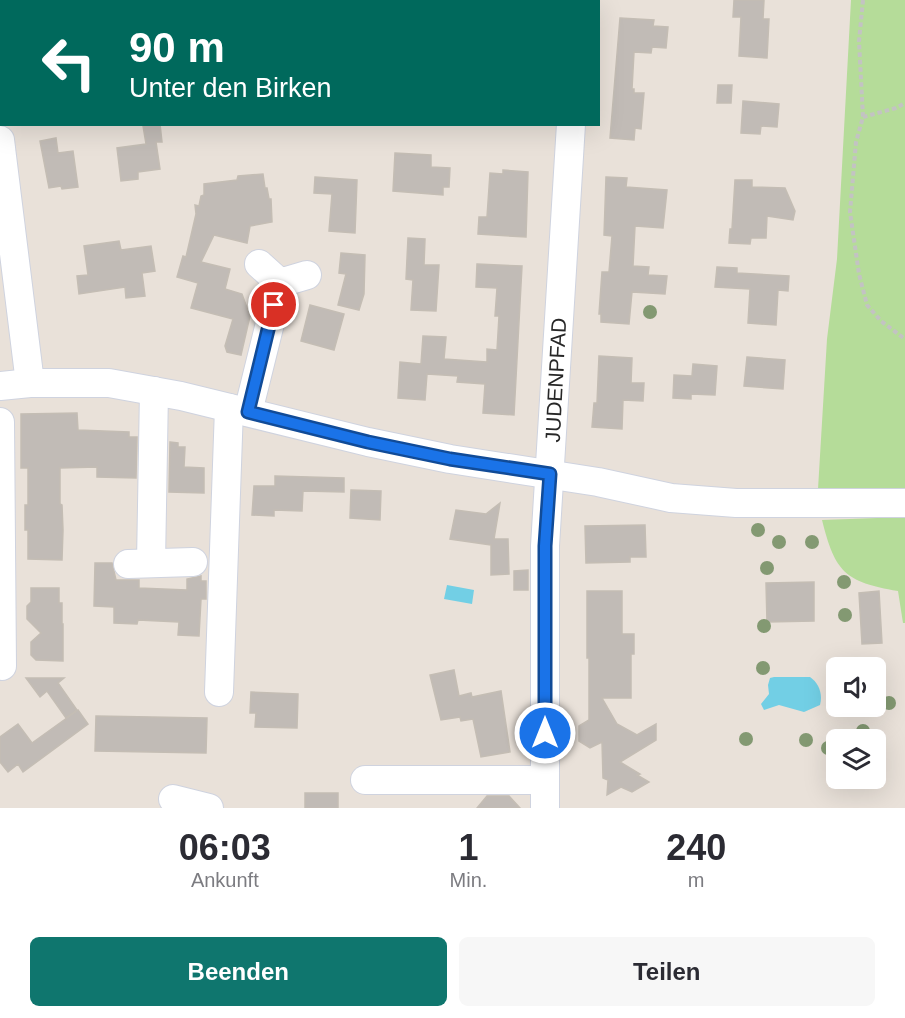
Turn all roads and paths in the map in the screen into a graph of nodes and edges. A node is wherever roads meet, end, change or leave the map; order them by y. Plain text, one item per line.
1 (863, 0) edge
2 (905, 103) edge
3 (863, 117) junction
4 (571, 126) edge
5 (0, 140) edge
6 (307, 275) dead end
7 (905, 339) edge
8 (30, 383) junction
9 (0, 386) edge
10 (154, 391) junction
11 (238, 410) junction
12 (0, 422) edge
13 (550, 474) junction
14 (905, 503) edge
15 (193, 562) dead end
16 (2, 666) dead end
17 (219, 692) dead end
18 (365, 780) dead end
19 (545, 780) junction
20 (173, 800) dead end
21 (209, 808) edge
22 (545, 808) edge

1 - 3 path
2 - 3 path
3 - 7 path
4 - 13 street, JUDENPFAD
5 - 8 street
6 - 11 street
8 - 9 street
8 - 10 street
10 - 11 street
10 - 15 street
11 - 13 street
11 - 17 street
12 - 16 street
13 - 14 street
13 - 19 street, JUDENPFAD
18 - 19 street
19 - 22 street, JUDENPFAD
20 - 21 street

